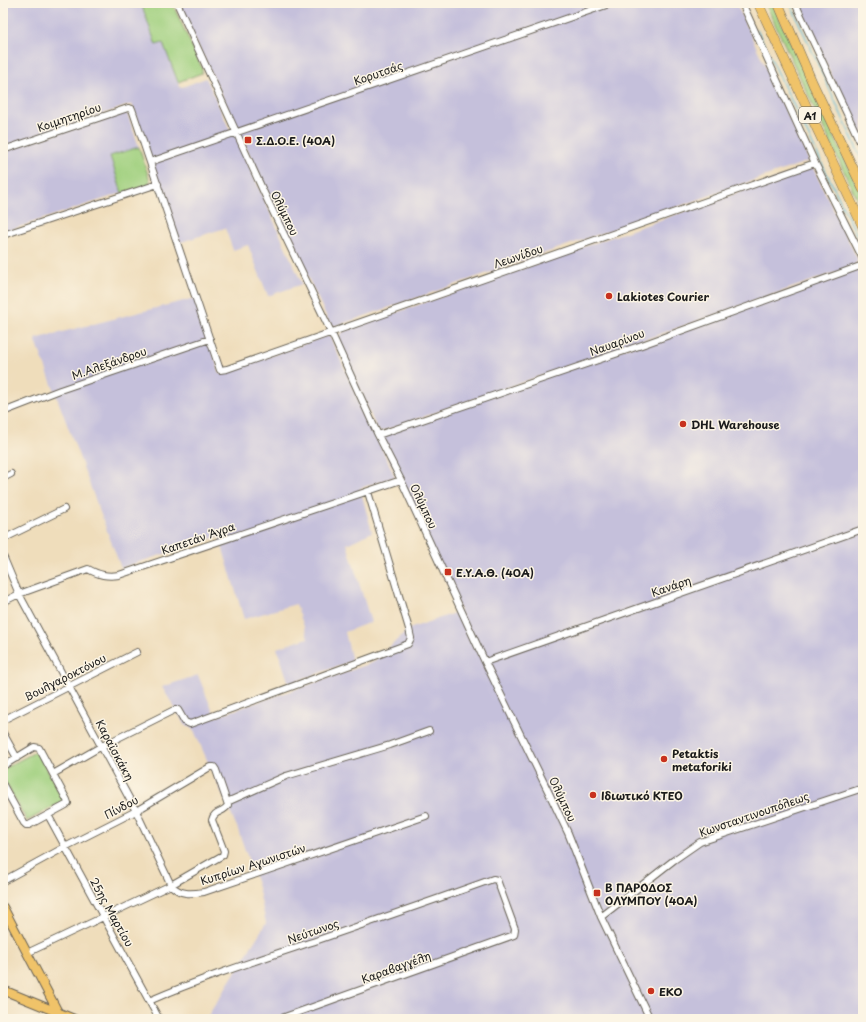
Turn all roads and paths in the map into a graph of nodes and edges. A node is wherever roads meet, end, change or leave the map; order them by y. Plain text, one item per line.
1 (177, 3) edge
2 (612, 3) edge
3 (742, 3) edge
4 (758, 3) edge
5 (778, 3) edge
6 (795, 3) edge
7 (237, 133) junction
8 (863, 148) edge
9 (3, 150) edge
10 (150, 162) junction
11 (816, 163) junction
12 (158, 184) junction
13 (863, 189) edge
14 (863, 227) edge
15 (3, 235) edge
16 (863, 259) edge
17 (863, 265) edge
18 (331, 332) junction
19 (210, 339) junction
20 (3, 412) edge
21 (378, 435) junction
22 (11, 474) dead end
23 (3, 478) edge
24 (401, 480) junction
25 (368, 492) junction
26 (64, 509) dead end
27 (863, 529) edge
28 (3, 539) edge
29 (3, 556) edge
30 (19, 594) junction
31 (3, 602) edge
32 (136, 652) dead end
33 (485, 662) junction
34 (70, 686) junction
35 (3, 720) edge
36 (429, 731) dead end
37 (3, 733) edge
38 (102, 746) junction
39 (17, 758) junction
40 (3, 766) edge
41 (53, 774) junction
42 (3, 785) edge
43 (863, 788) edge
44 (6, 798) edge
45 (227, 802) junction
46 (136, 811) junction
47 (48, 815) junction
48 (426, 816) dead end
49 (65, 846) junction
50 (3, 881) edge
51 (485, 882) joint
52 (171, 885) junction
53 (3, 907) edge
54 (103, 916) junction
55 (601, 917) junction
56 (27, 953) junction
57 (3, 990) edge
58 (149, 1001) junction
59 (58, 1012) junction
60 (74, 1019) edge
61 (159, 1019) edge
62 (279, 1019) edge
63 (650, 1019) edge

1 - 7 street, Ολύμπου
2 - 7 street, Κορυτσάς
3 - 11 street
4 - 14 highway, Α1
5 - 13 highway, Α1
6 - 8 street
7 - 10 street, Κορυτσάς
7 - 18 street, Ολύμπου
9 - 10 street, Κοιμητηρίου
10 - 12 street
11 - 16 street
11 - 18 street, Λεωνίδου
12 - 15 street
12 - 19 street
17 - 21 street, Ναυαρίνου
18 - 19 street, Λεωνίδου
18 - 21 street, Ολύμπου
19 - 20 street, Μ.Αλεξάνδρου
21 - 24 street, Ολύμπου
22 - 23 street
24 - 25 street, Καπετάν Άγρα
24 - 33 street, Ολύμπου
25 - 30 street, Καπετάν Άγρα
25 - 38 street
26 - 28 street
27 - 33 street, Κανάρη
29 - 30 street, Καραϊσκάκη
30 - 31 street, Καπετάν Άγρα
30 - 34 street, Καραϊσκάκη
32 - 34 street, Βουλγαροκτόνου
33 - 55 street, Ολύμπου
34 - 35 street, Βουλγαροκτόνου
34 - 38 street, Καραϊσκάκη
36 - 45 street
37 - 39 street
38 - 41 street
38 - 46 street, Καραϊσκάκη
39 - 40 street
39 - 41 street
41 - 47 street
42 - 44 street
43 - 55 street, Κωνσταντινουπόλεως
44 - 47 street
45 - 46 street, Πίνδου
45 - 52 street
46 - 49 street, Πίνδου
46 - 52 street, Καραϊσκάκη
47 - 49 street, 25ης Μαρτίου
48 - 52 street, Κυπρίων Αγωνιστών
49 - 50 street, Πίνδου
49 - 54 street, 25ης Μαρτίου
51 - 58 street, Νεύτωνος
51 - 62 street, Καραβαγγέλη
52 - 54 street
53 - 56 main road
54 - 56 street
54 - 58 street, 25ης Μαρτίου
55 - 63 street, Ολύμπου
56 - 59 main road
57 - 59 main road
58 - 61 street, 25ης Μαρτίου
59 - 60 main road

